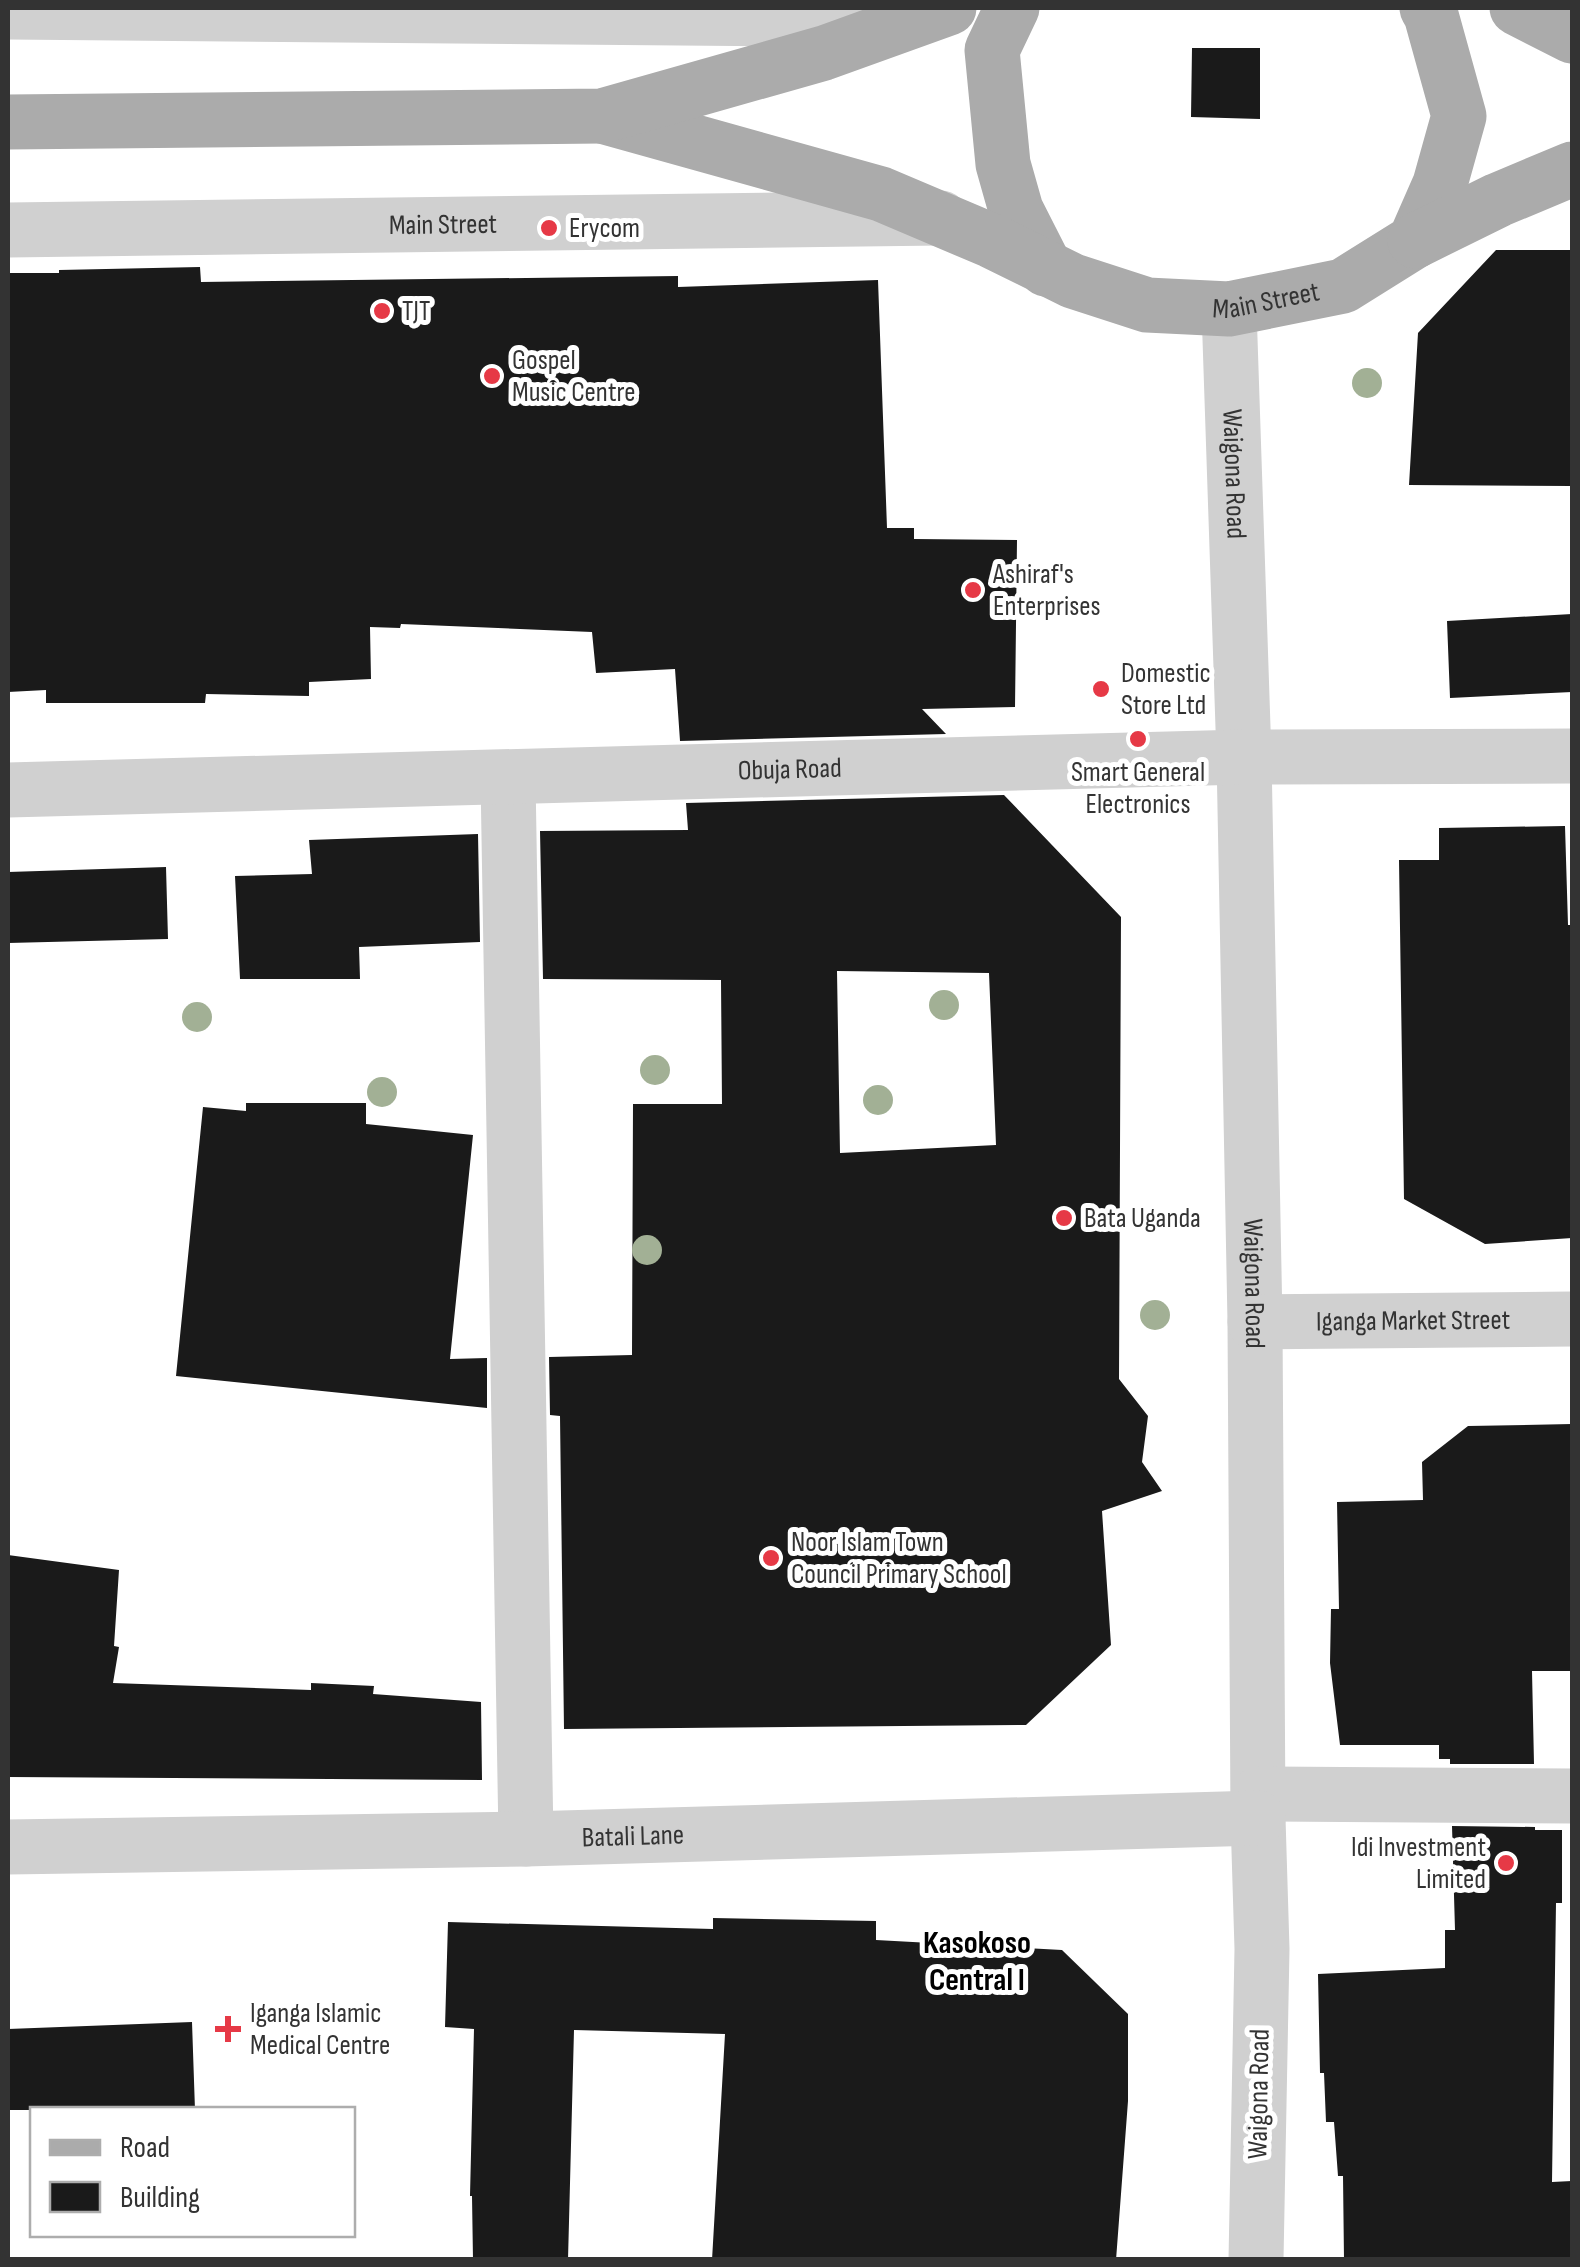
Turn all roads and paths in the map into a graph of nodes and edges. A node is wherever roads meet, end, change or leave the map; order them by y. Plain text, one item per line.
1 (1012, 8) edge
2 (1427, 8) edge
3 (1517, 8) edge
4 (8, 12) edge
5 (934, 14) edge
6 (1572, 36) edge
7 (602, 116) junction
8 (8, 122) edge
9 (1562, 178) edge
10 (940, 218) junction
11 (8, 230) edge
12 (1415, 242) junction
13 (1046, 270) junction
14 (1229, 308) junction
15 (1572, 756) edge
16 (1244, 757) junction
17 (508, 778) junction
18 (8, 790) edge
19 (1572, 1318) edge
20 (1255, 1322) junction
21 (1572, 1796) edge
22 (1258, 1806) junction
23 (526, 1839) junction
24 (8, 1847) edge
25 (1256, 2260) edge

1 - 13 main road
2 - 12 main road
3 - 6 main road
4 - 5 street, Main Street
5 - 7 main road, Main Street
7 - 8 main road, Main Street
7 - 10 main road, Main Street
9 - 12 main road, Main Street
10 - 11 street, Main Street
10 - 13 main road, Main Street
12 - 14 main road, Main Street
13 - 14 main road, Main Street
14 - 16 street, Waigona Road
15 - 16 street, Obuja Road
16 - 17 street, Obuja Road
16 - 20 street, Waigona Road
17 - 18 street, Obuja Road
17 - 23 street
19 - 20 street, Iganga Market Street
20 - 22 street, Waigona Road
21 - 22 street, Batali Lane
22 - 23 street, Batali Lane
22 - 25 street, Waigona Road
23 - 24 street, Batali Lane

